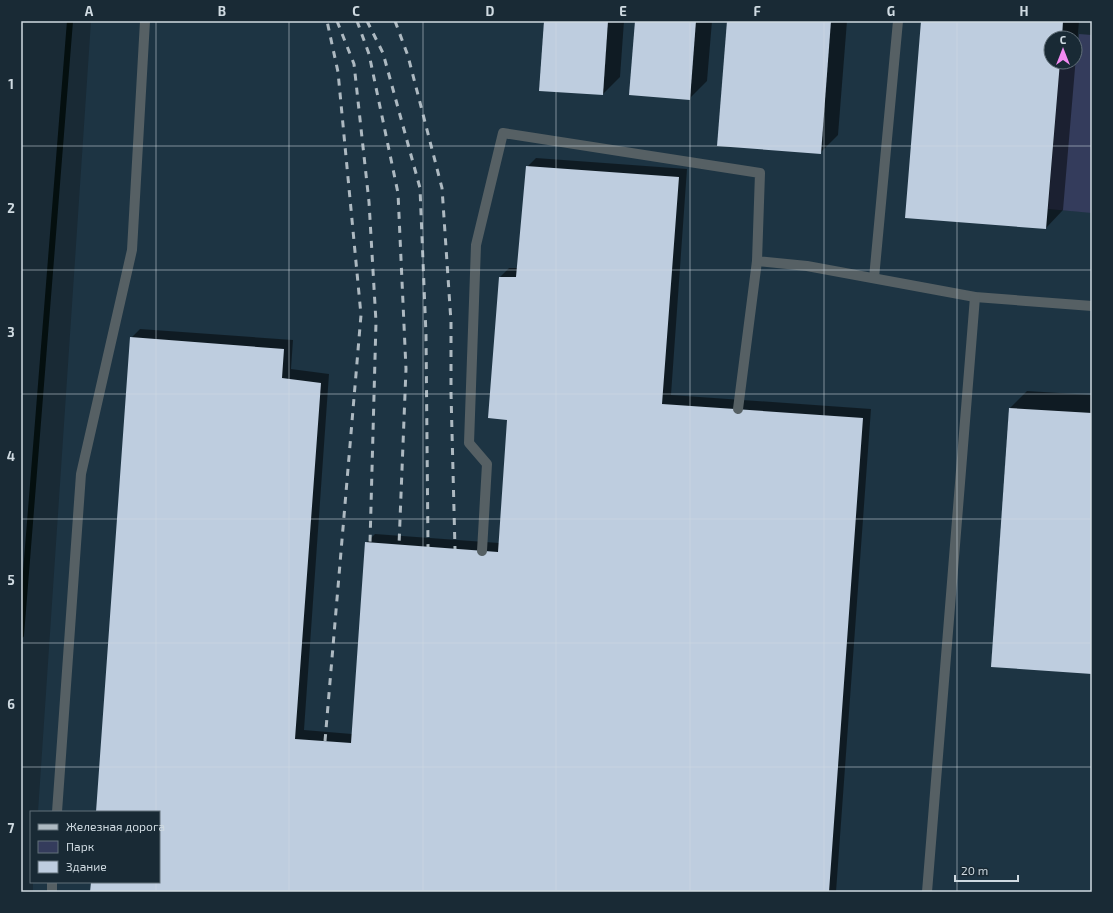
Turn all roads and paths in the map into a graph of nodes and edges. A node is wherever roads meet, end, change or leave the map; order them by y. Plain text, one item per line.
1 (145, 21) edge
2 (898, 21) edge
3 (757, 260) junction
4 (874, 278) junction
5 (975, 297) junction
6 (1092, 306) edge
7 (738, 409) dead end
8 (482, 551) dead end
9 (57, 811) edge
10 (927, 892) edge

1 - 9 lane
2 - 4 lane
3 - 4 lane
3 - 7 lane
3 - 8 lane
4 - 5 lane
5 - 6 lane
5 - 10 lane

